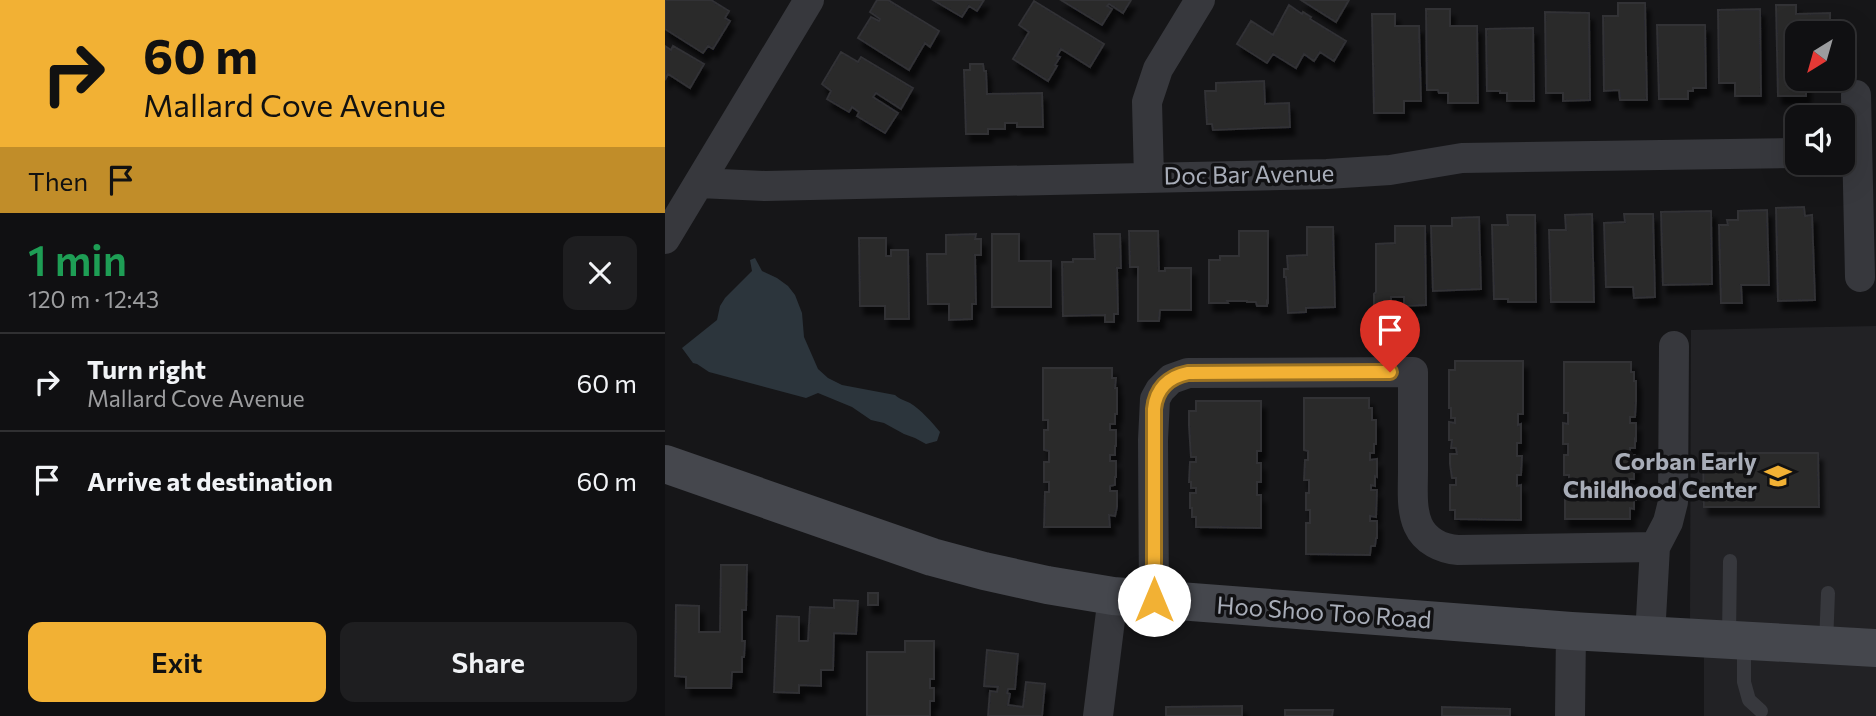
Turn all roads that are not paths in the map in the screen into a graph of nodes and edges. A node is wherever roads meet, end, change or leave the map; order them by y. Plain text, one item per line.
1 (809, 0) edge
2 (1200, 0) edge
3 (1856, 95) dead end
4 (1855, 105) edge
5 (1785, 153) edge
6 (1852, 175) edge
7 (1149, 178) junction
8 (699, 183) junction
9 (665, 239) edge
10 (1860, 277) dead end
11 (1674, 346) dead end
12 (665, 464) edge
13 (1655, 547) junction
14 (1730, 561) dead end
15 (1828, 593) dead end
16 (1113, 596) junction
17 (1154, 600) junction
18 (1571, 631) junction
19 (1650, 636) junction
20 (1737, 641) junction
21 (1826, 646) junction
22 (1876, 648) edge
23 (1761, 710) dead end
24 (1098, 716) edge
25 (1570, 716) edge

1 - 8 street
2 - 7 street
3 - 4 street
5 - 7 street, Doc Bar Avenue
6 - 10 street
7 - 8 street, Doc Bar Avenue
8 - 9 street
11 - 13 street
12 - 16 street, Hoo Shoo Too Road
13 - 17 street
13 - 19 street
14 - 20 lane
15 - 21 lane
16 - 17 street, Hoo Shoo Too Road
16 - 24 street
17 - 18 street, Hoo Shoo Too Road
18 - 19 street, Hoo Shoo Too Road
18 - 25 street
19 - 20 street, Hoo Shoo Too Road
20 - 21 street, Hoo Shoo Too Road
20 - 23 lane
21 - 22 street, Hoo Shoo Too Road

